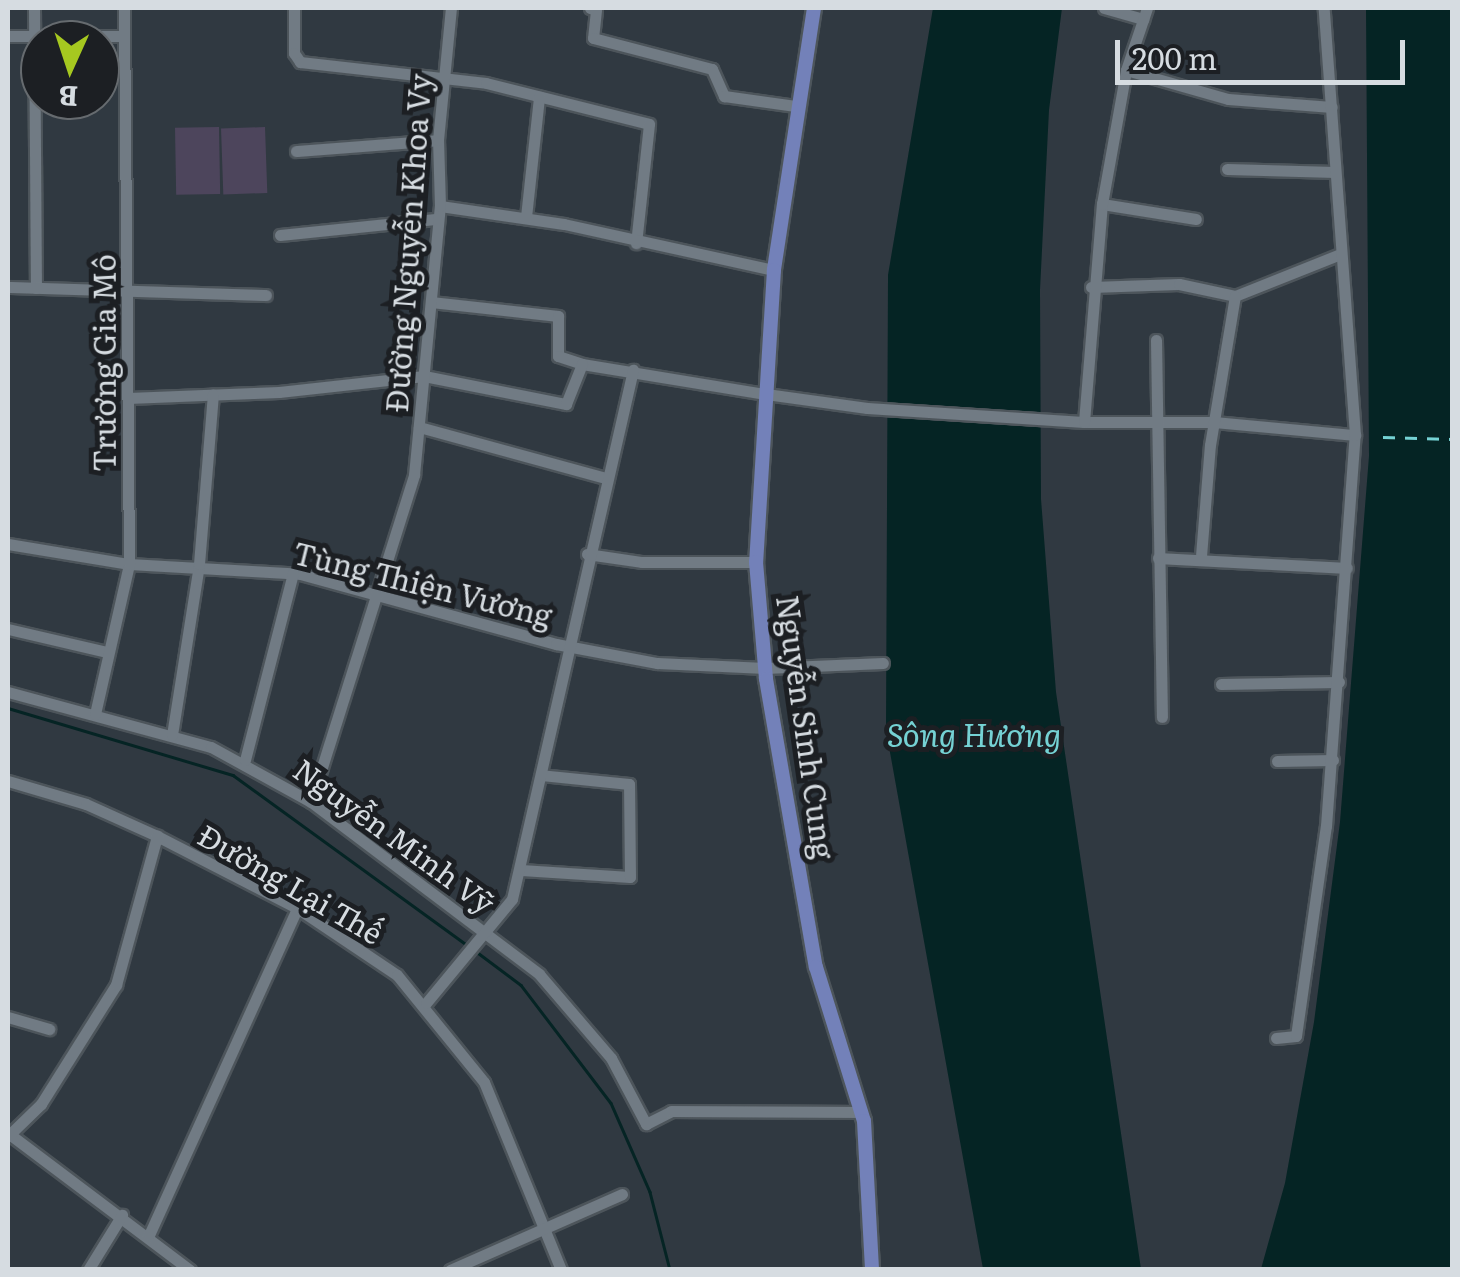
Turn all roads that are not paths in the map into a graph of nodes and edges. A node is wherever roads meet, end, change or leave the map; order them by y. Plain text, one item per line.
1 (124, 8) edge
2 (294, 8) edge
3 (450, 8) edge
4 (590, 8) edge
5 (814, 8) edge
6 (1104, 8) edge
7 (1324, 8) edge
8 (1145, 13) edge
9 (120, 36) edge
10 (124, 36) junction
11 (1126, 70) junction
12 (442, 76) junction
13 (539, 97) junction
14 (795, 106) junction
15 (1332, 108) junction
16 (35, 120) edge
17 (438, 140) junction
18 (296, 151) dead end
19 (1227, 169) dead end
20 (1335, 172) junction
21 (1102, 204) junction
22 (438, 213) junction
23 (526, 217) junction
24 (1196, 219) dead end
25 (280, 235) dead end
26 (636, 242) junction
27 (1338, 255) junction
28 (774, 270) junction
29 (8, 287) edge
30 (1091, 287) junction
31 (36, 288) junction
32 (128, 290) junction
33 (266, 296) dead end
34 (1235, 296) junction
35 (432, 302) junction
36 (1156, 340) dead end
37 (582, 364) junction
38 (633, 370) junction
39 (424, 376) junction
40 (766, 394) junction
41 (213, 395) junction
42 (128, 398) junction
43 (1084, 422) junction
44 (1214, 422) junction
45 (1154, 424) junction
46 (419, 427) junction
47 (1355, 435) junction
48 (606, 478) junction
49 (8, 544) edge
50 (587, 554) junction
51 (1201, 556) junction
52 (1158, 558) junction
53 (756, 562) junction
54 (129, 564) junction
55 (199, 564) junction
56 (1347, 568) junction
57 (293, 572) junction
58 (374, 595) junction
59 (8, 629) edge
60 (569, 646) junction
61 (108, 652) junction
62 (883, 664) dead end
63 (765, 668) junction
64 (1339, 682) junction
65 (1222, 684) dead end
66 (8, 692) edge
67 (94, 714) junction
68 (1162, 717) dead end
69 (172, 735) junction
70 (245, 760) junction
71 (1333, 760) junction
72 (1277, 761) dead end
73 (541, 774) junction
74 (8, 781) edge
75 (311, 802) junction
76 (157, 836) junction
77 (521, 870) junction
78 (296, 908) junction
79 (485, 938) junction
80 (426, 1003) junction
81 (8, 1018) edge
82 (48, 1029) dead end
83 (1276, 1038) dead end
84 (862, 1112) junction
85 (8, 1134) edge
86 (622, 1194) dead end
87 (122, 1214) junction
88 (546, 1224) junction
89 (149, 1235) junction
90 (88, 1270) edge
91 (190, 1270) edge
92 (450, 1270) edge
93 (561, 1270) edge
94 (872, 1270) edge

1 - 10 street, Trương Gia Mô
2 - 12 street
3 - 12 street, Đường Nguyễn Khoa Vy
4 - 14 street
5 - 14 main road, Nguyễn Sinh Cung
6 - 8 street
7 - 15 street
8 - 11 street
9 - 10 street
10 - 32 street, Trương Gia Mô
11 - 15 street
11 - 21 street
12 - 13 street
12 - 17 street, Đường Nguyễn Khoa Vy
13 - 23 street
13 - 26 street
14 - 28 main road, Nguyễn Sinh Cung
15 - 20 street
16 - 31 street
17 - 18 street
17 - 22 street, Đường Nguyễn Khoa Vy
19 - 20 street
20 - 27 street
21 - 24 street
21 - 30 street
22 - 23 street
22 - 25 street
22 - 35 street, Đường Nguyễn Khoa Vy
23 - 26 street
26 - 28 street
27 - 34 street
27 - 47 street
28 - 40 main road, Nguyễn Sinh Cung
29 - 31 street
30 - 34 street
30 - 43 street
31 - 32 street
32 - 33 street
32 - 42 street, Trương Gia Mô
34 - 44 street
35 - 37 street
35 - 39 street, Đường Nguyễn Khoa Vy
36 - 45 street
37 - 38 street
37 - 39 street
38 - 40 street
38 - 48 street
39 - 41 street
39 - 46 street, Đường Nguyễn Khoa Vy
40 - 43 street
40 - 53 main road, Nguyễn Sinh Cung
41 - 42 street
41 - 55 street
42 - 54 street, Trương Gia Mô
43 - 45 street
44 - 45 street
44 - 47 street
44 - 51 street
45 - 52 street
46 - 48 street
46 - 58 street, Đường Nguyễn Khoa Vy
47 - 56 street
48 - 50 street
49 - 54 street, Tùng Thiện Vương
50 - 53 street
50 - 60 street
51 - 52 street
51 - 56 street
52 - 68 street
53 - 63 main road, Nguyễn Sinh Cung
54 - 55 street, Tùng Thiện Vương
54 - 61 street, Trương Gia Mô
55 - 57 street, Tùng Thiện Vương
55 - 69 street
56 - 64 street
57 - 58 street, Tùng Thiện Vương
57 - 70 street
58 - 60 street, Tùng Thiện Vương
58 - 75 street, Đường Nguyễn Khoa Vy
59 - 61 street
60 - 63 street, Tùng Thiện Vương
60 - 73 street
61 - 67 street, Trương Gia Mô
62 - 63 street, Tùng Thiện Vương
63 - 84 main road, Nguyễn Sinh Cung
64 - 65 street
64 - 71 street
66 - 67 street, Nguyễn Minh Vỹ
67 - 69 street, Nguyễn Minh Vỹ
69 - 70 street, Nguyễn Minh Vỹ
70 - 75 street, Nguyễn Minh Vỹ
71 - 72 street
71 - 83 street
73 - 77 street
73 - 77 street
74 - 76 street, Đường Lại Thế
75 - 79 street, Nguyễn Minh Vỹ
76 - 78 street, Đường Lại Thế
76 - 85 street
77 - 79 street
78 - 80 street, Đường Lại Thế
78 - 89 street
79 - 80 street
79 - 84 street, Nguyễn Minh Vỹ
80 - 88 street, Đường Lại Thế
81 - 82 street
84 - 94 main road, Nguyễn Sinh Cung
85 - 87 street
86 - 88 street
87 - 89 street
87 - 90 street
88 - 92 street
88 - 93 street, Đường Lại Thế
89 - 91 street

